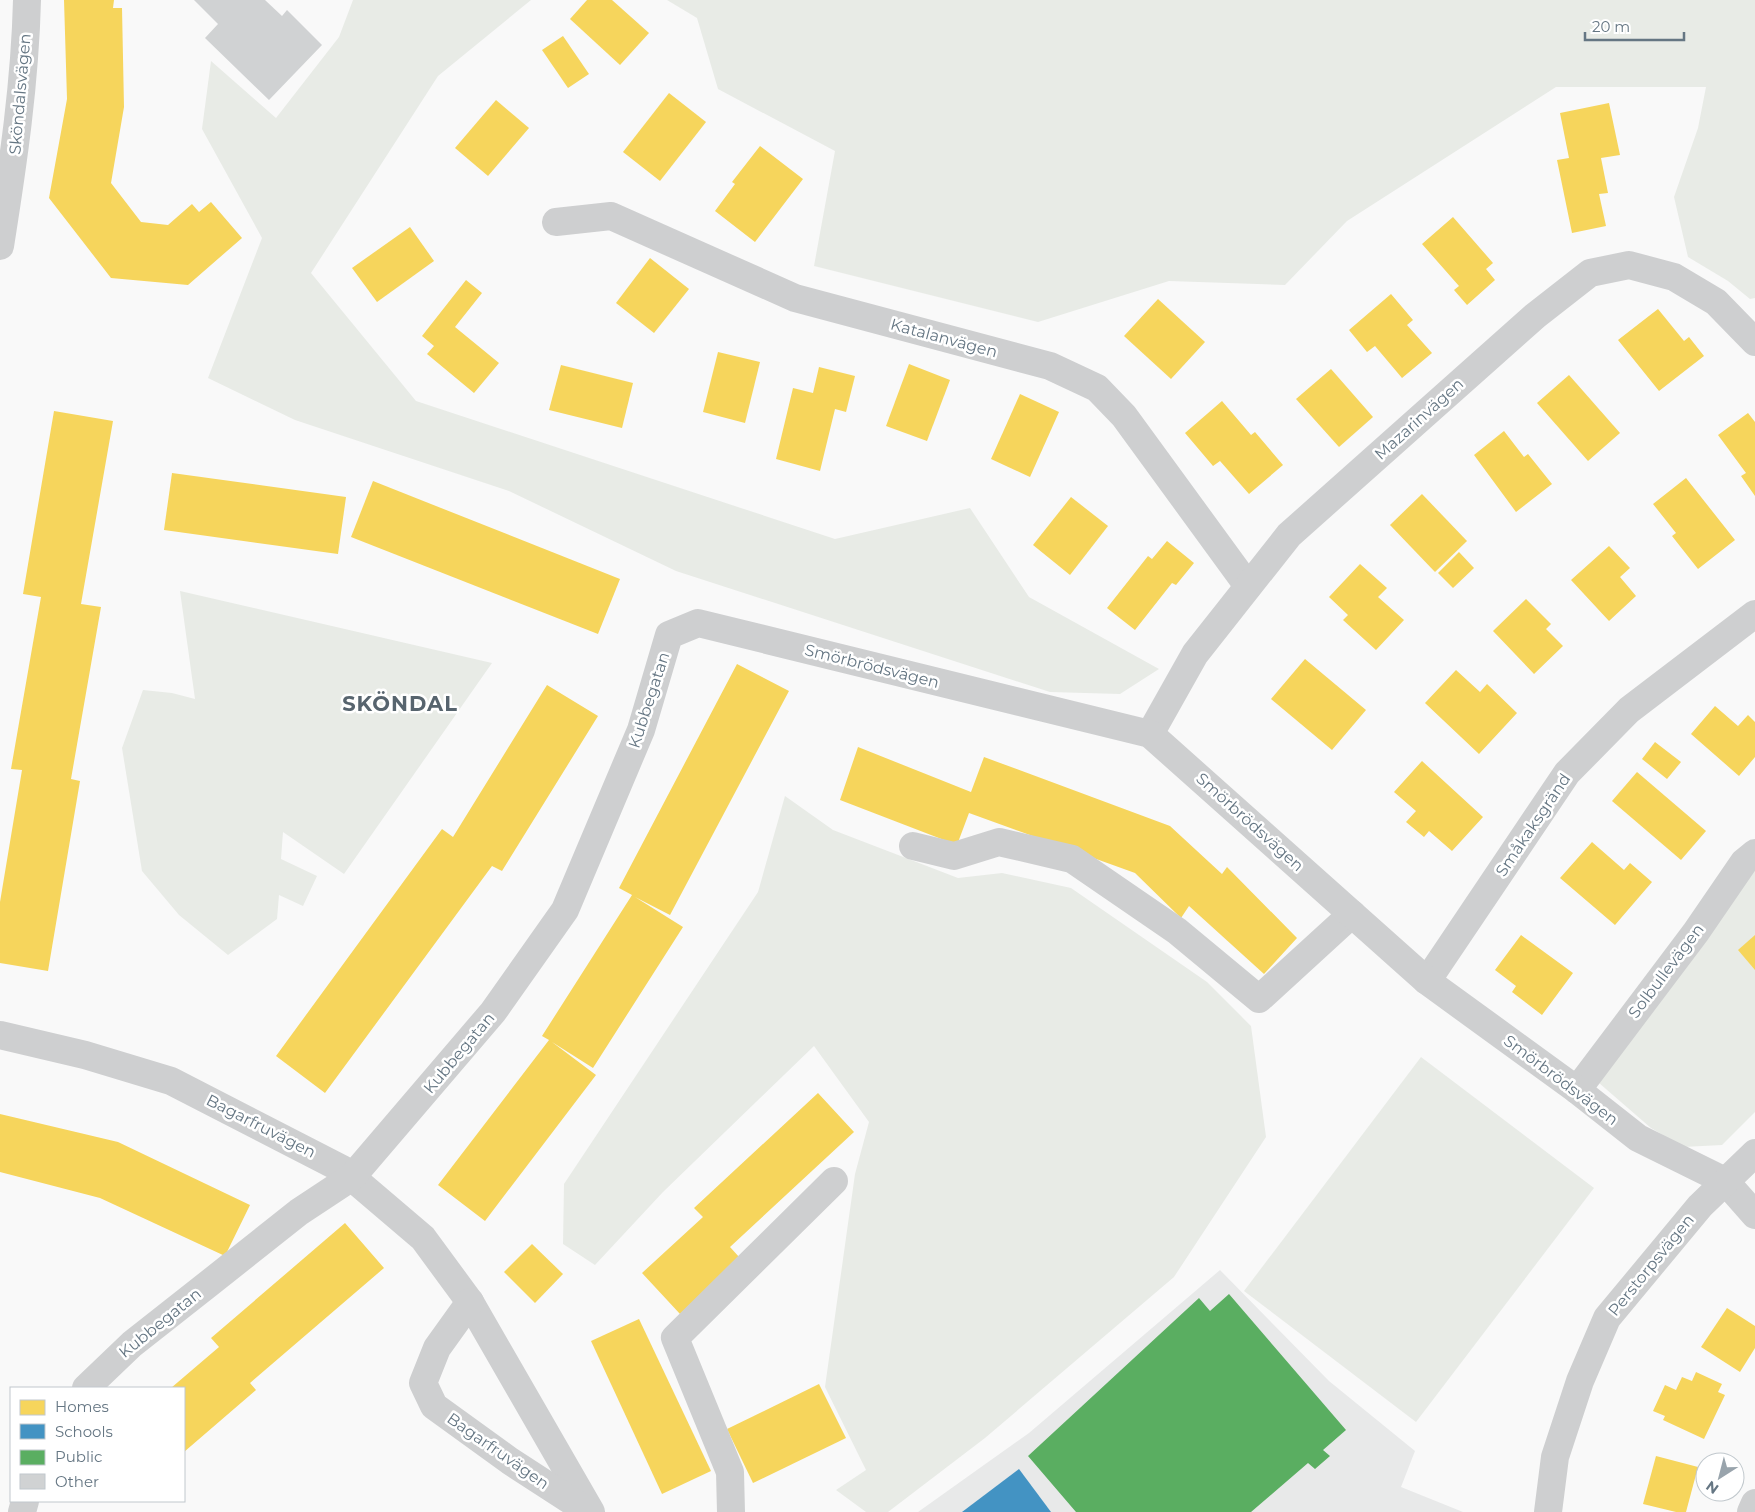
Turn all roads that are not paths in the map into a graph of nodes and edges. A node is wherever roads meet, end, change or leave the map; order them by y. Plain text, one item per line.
1 (27, 0) edge
2 (556, 222) dead end
3 (0, 246) edge
4 (1754, 340) edge
5 (1248, 586) junction
6 (1755, 614) edge
7 (698, 623) joint
8 (1150, 734) junction
9 (913, 846) dead end
10 (1755, 853) edge
11 (1352, 914) junction
12 (1427, 981) junction
13 (0, 1035) edge
14 (1577, 1090) junction
15 (1755, 1153) edge
16 (352, 1178) junction
17 (834, 1181) dead end
18 (1725, 1181) junction
19 (1755, 1215) edge
20 (470, 1302) junction
21 (87, 1387) edge
22 (1755, 1503) edge
23 (590, 1512) edge
24 (731, 1512) edge
25 (1548, 1512) edge
26 (1751, 1512) edge

1 - 3 street, Sköndalsvägen
2 - 5 street, Katalanvägen
4 - 5 street, Mazarinvägen
5 - 8 street, Mazarinvägen
6 - 12 street, Småkaksgränd
7 - 8 street, Smörbrödsvägen
7 - 16 street, Kubbegatan
8 - 11 street, Smörbrödsvägen
9 - 11 street
10 - 14 street, Solbullevägen
11 - 12 street, Smörbrödsvägen
12 - 14 street, Smörbrödsvägen
13 - 16 street, Bagarfruvägen
14 - 18 street, Smörbrödsvägen
15 - 18 street, Perstorpsvägen
16 - 20 street, Bagarfruvägen
16 - 21 street, Kubbegatan
17 - 24 street
18 - 19 street
18 - 25 street, Perstorpsvägen
20 - 23 street, Bagarfruvägen
20 - 23 street, Bagarfruvägen
22 - 26 street

